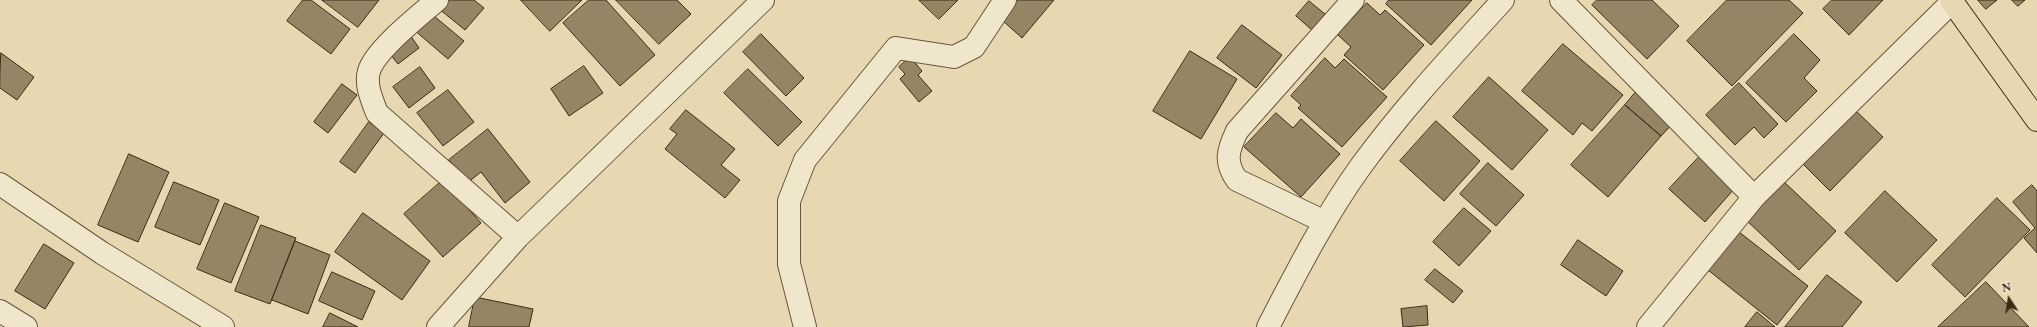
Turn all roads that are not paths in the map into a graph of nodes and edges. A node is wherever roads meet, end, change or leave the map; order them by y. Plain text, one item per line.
1 (437, 0) edge
2 (762, 0) edge
3 (1005, 0) edge
4 (1353, 0) edge
5 (1503, 0) edge
6 (1561, 0) edge
7 (1952, 1) edge
8 (2037, 120) edge
9 (0, 184) edge
10 (1754, 197) junction
11 (1325, 222) junction
12 (518, 237) junction
13 (0, 311) edge
14 (26, 327) edge
15 (222, 327) edge
16 (438, 327) edge
17 (805, 327) edge
18 (1268, 327) edge
19 (1648, 327) edge

1 - 12 street
2 - 12 street
3 - 17 street
4 - 11 street
5 - 11 street
6 - 10 street
7 - 8 highway
7 - 10 street
9 - 15 street
10 - 19 street
11 - 18 street
12 - 16 street
13 - 14 street

